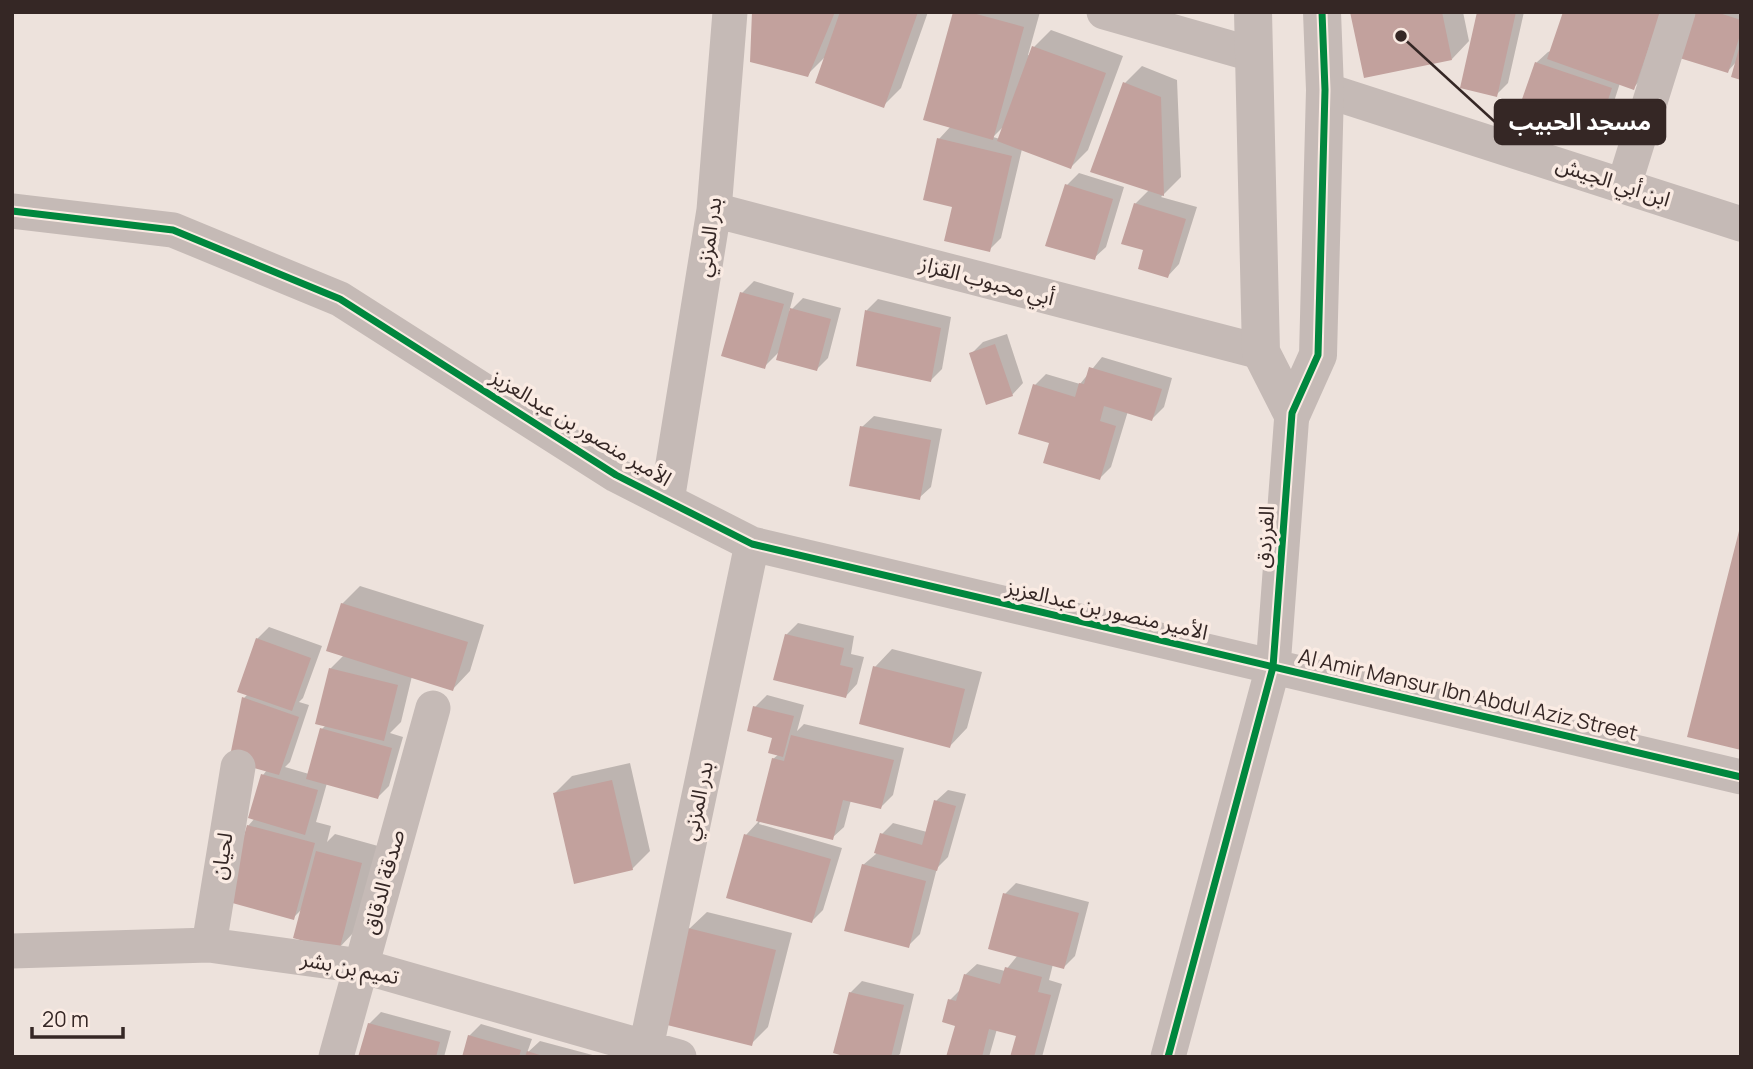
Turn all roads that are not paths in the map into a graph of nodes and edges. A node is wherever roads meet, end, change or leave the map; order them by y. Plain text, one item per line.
1 (730, 12) edge
2 (1104, 12) edge
3 (1253, 12) edge
4 (1322, 12) edge
5 (1678, 12) edge
6 (1255, 55) junction
7 (1325, 89) junction
8 (1624, 185) junction
9 (714, 210) junction
10 (12, 211) edge
11 (1741, 224) edge
12 (1261, 352) junction
13 (1292, 413) junction
14 (667, 501) junction
15 (752, 544) junction
16 (1273, 667) junction
17 (433, 708) dead end
18 (238, 767) dead end
19 (1741, 777) edge
20 (209, 945) junction
21 (12, 951) edge
22 (361, 966) junction
23 (656, 1054) edge
24 (336, 1057) edge
25 (1168, 1057) edge

1 - 9 street, بدر المزني
2 - 6 street
3 - 6 street
4 - 7 street, الفرزدق
5 - 8 street
6 - 12 street
7 - 8 street, ابن أبي الجيش
7 - 13 street, الفرزدق
8 - 11 street, ابن أبي الجيش
9 - 12 street, أبي محبوب القزاز
9 - 14 street, بدر المزني
10 - 14 street, الأمير منصور بن عبدالعزيز
12 - 13 street
13 - 16 street, الفرزدق
14 - 15 street, الأمير منصور بن عبدالعزيز
15 - 16 street, الأمير منصور بن عبدالعزيز
15 - 23 street, بدر المزني
16 - 19 street, Al Amir Mansur Ibn Abdul Aziz Street
16 - 25 street, الفرزدق
17 - 22 street, صدقة الدقاق
18 - 20 street, لحيان
20 - 21 street, تميم بن بشر
20 - 22 street, تميم بن بشر
22 - 23 street, تميم بن بشر
22 - 24 street, صدقة الدقاق

